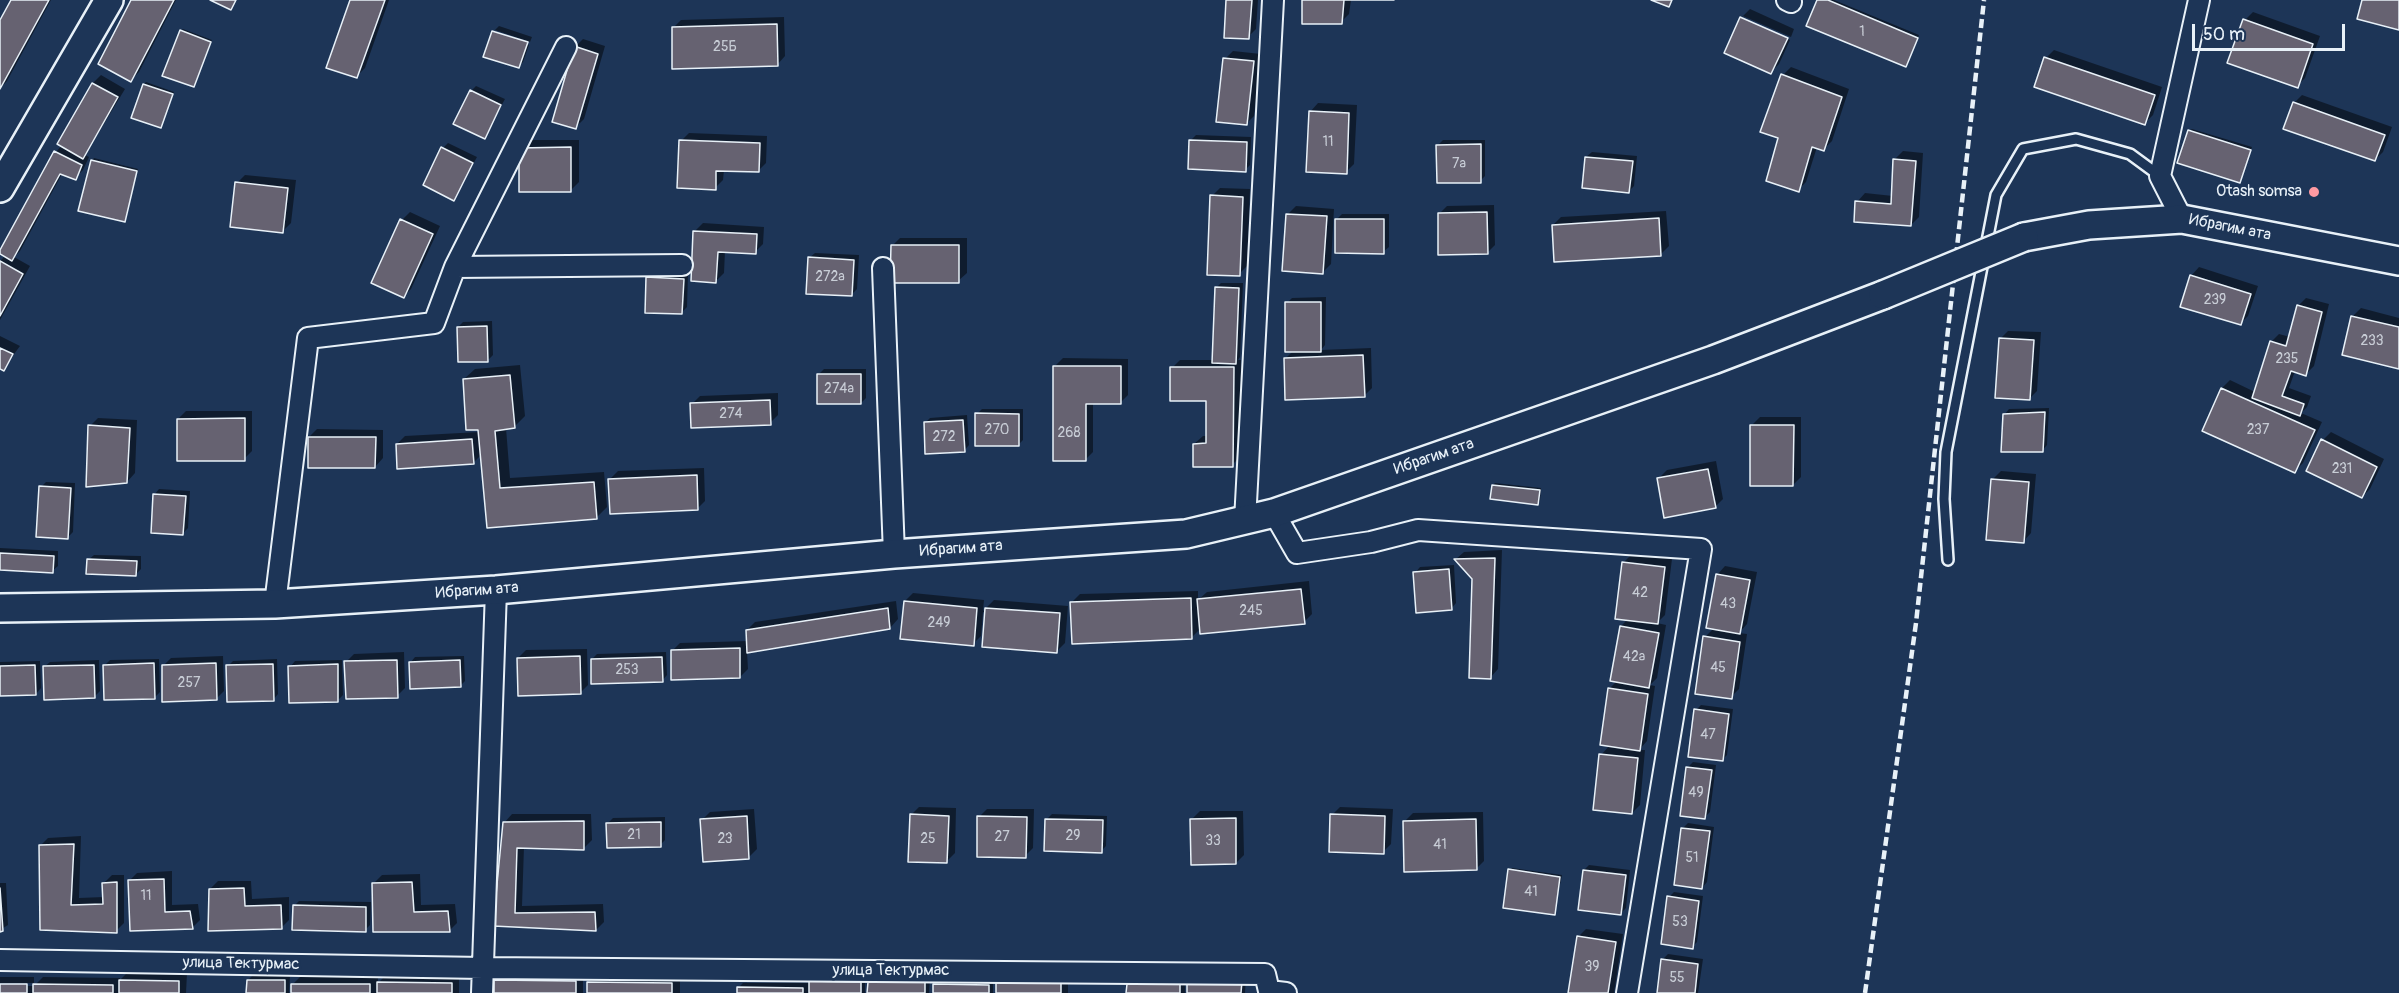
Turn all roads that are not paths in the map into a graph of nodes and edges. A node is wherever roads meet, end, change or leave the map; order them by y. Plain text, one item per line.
1 (109, 0) edge
2 (1273, 0) edge
3 (2199, 0) edge
4 (566, 47) dead end
5 (2160, 176) junction
6 (0, 188) edge
7 (2182, 219) junction
8 (2399, 261) edge
9 (682, 265) dead end
10 (455, 267) junction
11 (883, 268) dead end
12 (1274, 513) junction
13 (1245, 521) junction
14 (894, 554) junction
15 (1948, 560) dead end
16 (496, 590) junction
17 (275, 604) junction
18 (0, 608) edge
19 (0, 960) edge
20 (483, 968) junction
21 (482, 993) edge
22 (1286, 993) edge
23 (1627, 993) edge

1 - 6 street
2 - 13 street
3 - 5 street
4 - 10 street
5 - 7 street
5 - 15 lane
7 - 8 street, Ибрагим ата
7 - 12 street, Ибрагим ата, bridge
9 - 10 street
10 - 17 street
11 - 14 street
12 - 13 street, Ибрагим ата
12 - 23 street
13 - 14 street, Ибрагим ата
14 - 16 street, Ибрагим ата
16 - 17 street, Ибрагим ата
16 - 20 street
17 - 18 street, Ибрагим ата
19 - 20 street, улица Тектурмас
20 - 21 street
20 - 22 street, улица Тектурмас

